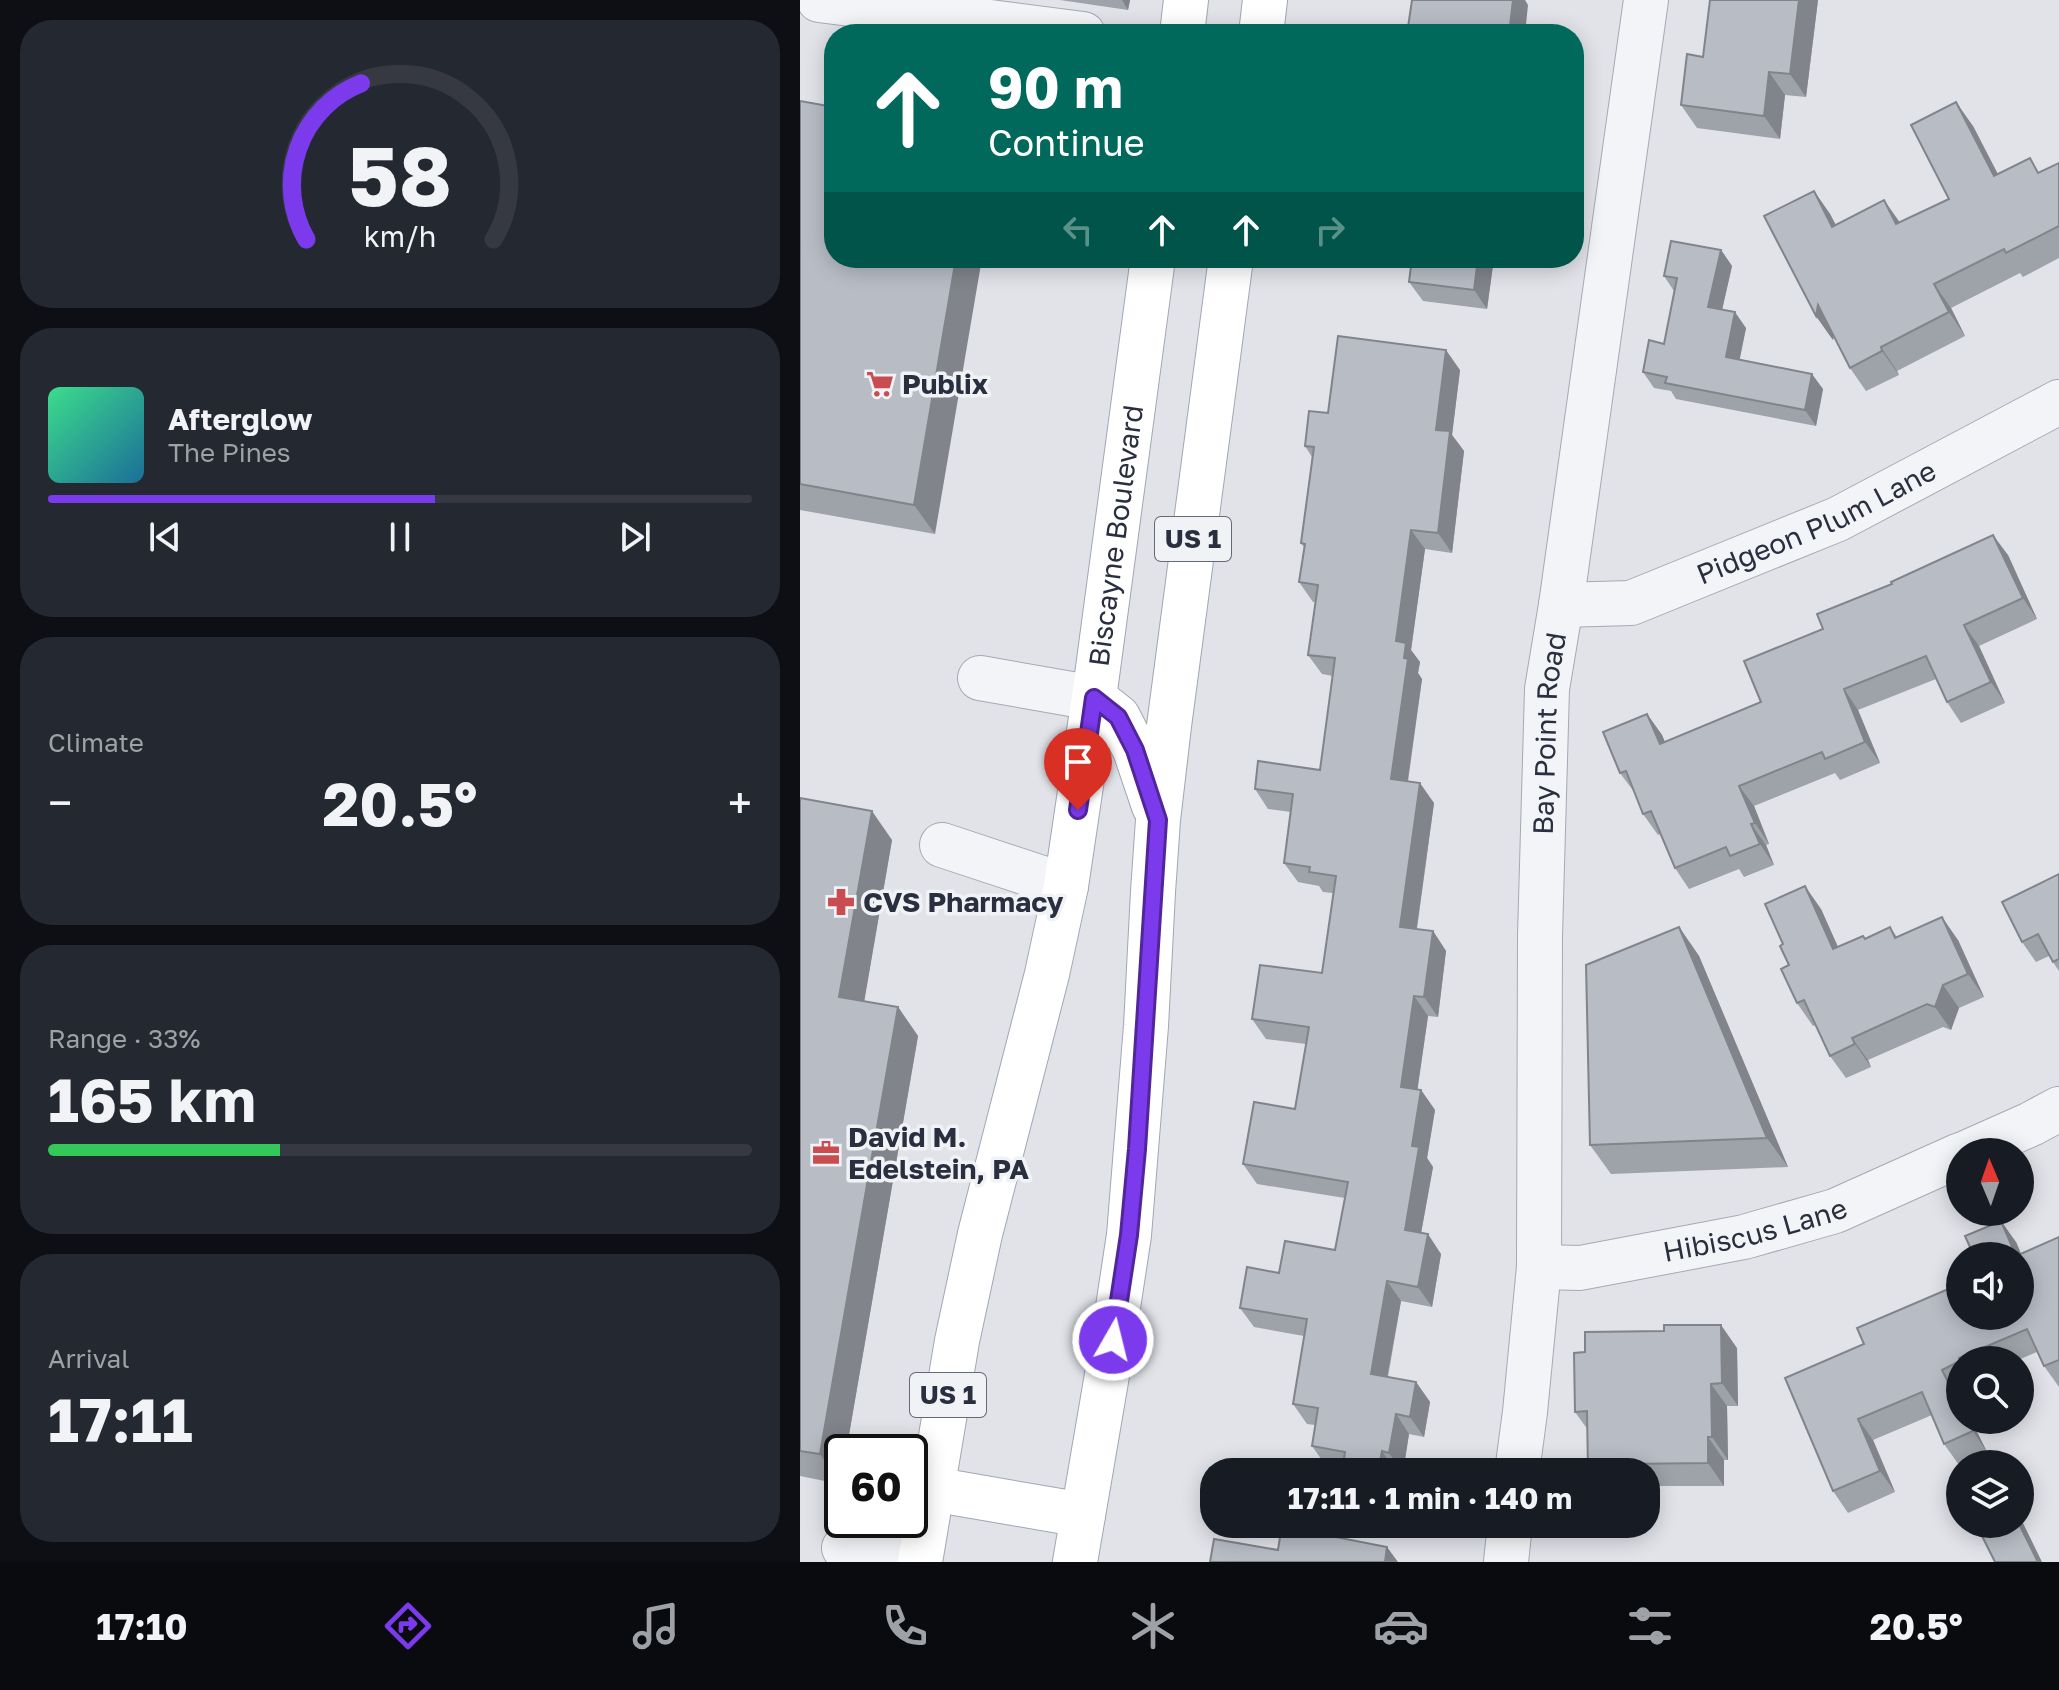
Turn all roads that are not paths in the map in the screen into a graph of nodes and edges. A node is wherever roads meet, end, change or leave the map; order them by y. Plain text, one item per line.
1 (819, 0) edge
2 (1186, 0) edge
3 (1265, 0) edge
4 (1646, 0) edge
5 (1005, 24) edge
6 (1183, 24) edge
7 (1262, 24) edge
8 (1152, 268) edge
9 (1230, 268) edge
10 (2059, 402) edge
11 (1561, 605) junction
12 (980, 678) dead end
13 (1094, 698) junction
14 (1158, 820) junction
15 (942, 845) dead end
16 (1066, 886) junction
17 (2059, 1109) edge
18 (2000, 1138) edge
19 (1946, 1161) edge
20 (1539, 1267) junction
21 (1519, 1458) edge
22 (932, 1489) junction
23 (1083, 1515) junction
24 (1509, 1538) edge
25 (844, 1548) dead end
26 (910, 1562) edge
27 (920, 1562) edge
28 (1075, 1562) edge
29 (1506, 1562) edge

1 - 5 street
2 - 6 main road
3 - 7 main road
4 - 11 street, Bay Point Road
8 - 13 main road, Biscayne Boulevard / US 1
9 - 14 main road, US 1
10 - 11 street, Pidgeon Plum Lane
11 - 20 street, Bay Point Road
12 - 13 street
13 - 14 main road
13 - 16 main road, Biscayne Boulevard / US 1
14 - 23 main road, US 1
15 - 16 street
16 - 22 main road, Biscayne Boulevard / US 1
17 - 18 street
19 - 20 street, Hibiscus Lane
20 - 21 street, Bay Point Road
22 - 23 main road
22 - 27 main road, Biscayne Boulevard / US 1
23 - 28 main road, US 1
24 - 29 street
25 - 26 street

